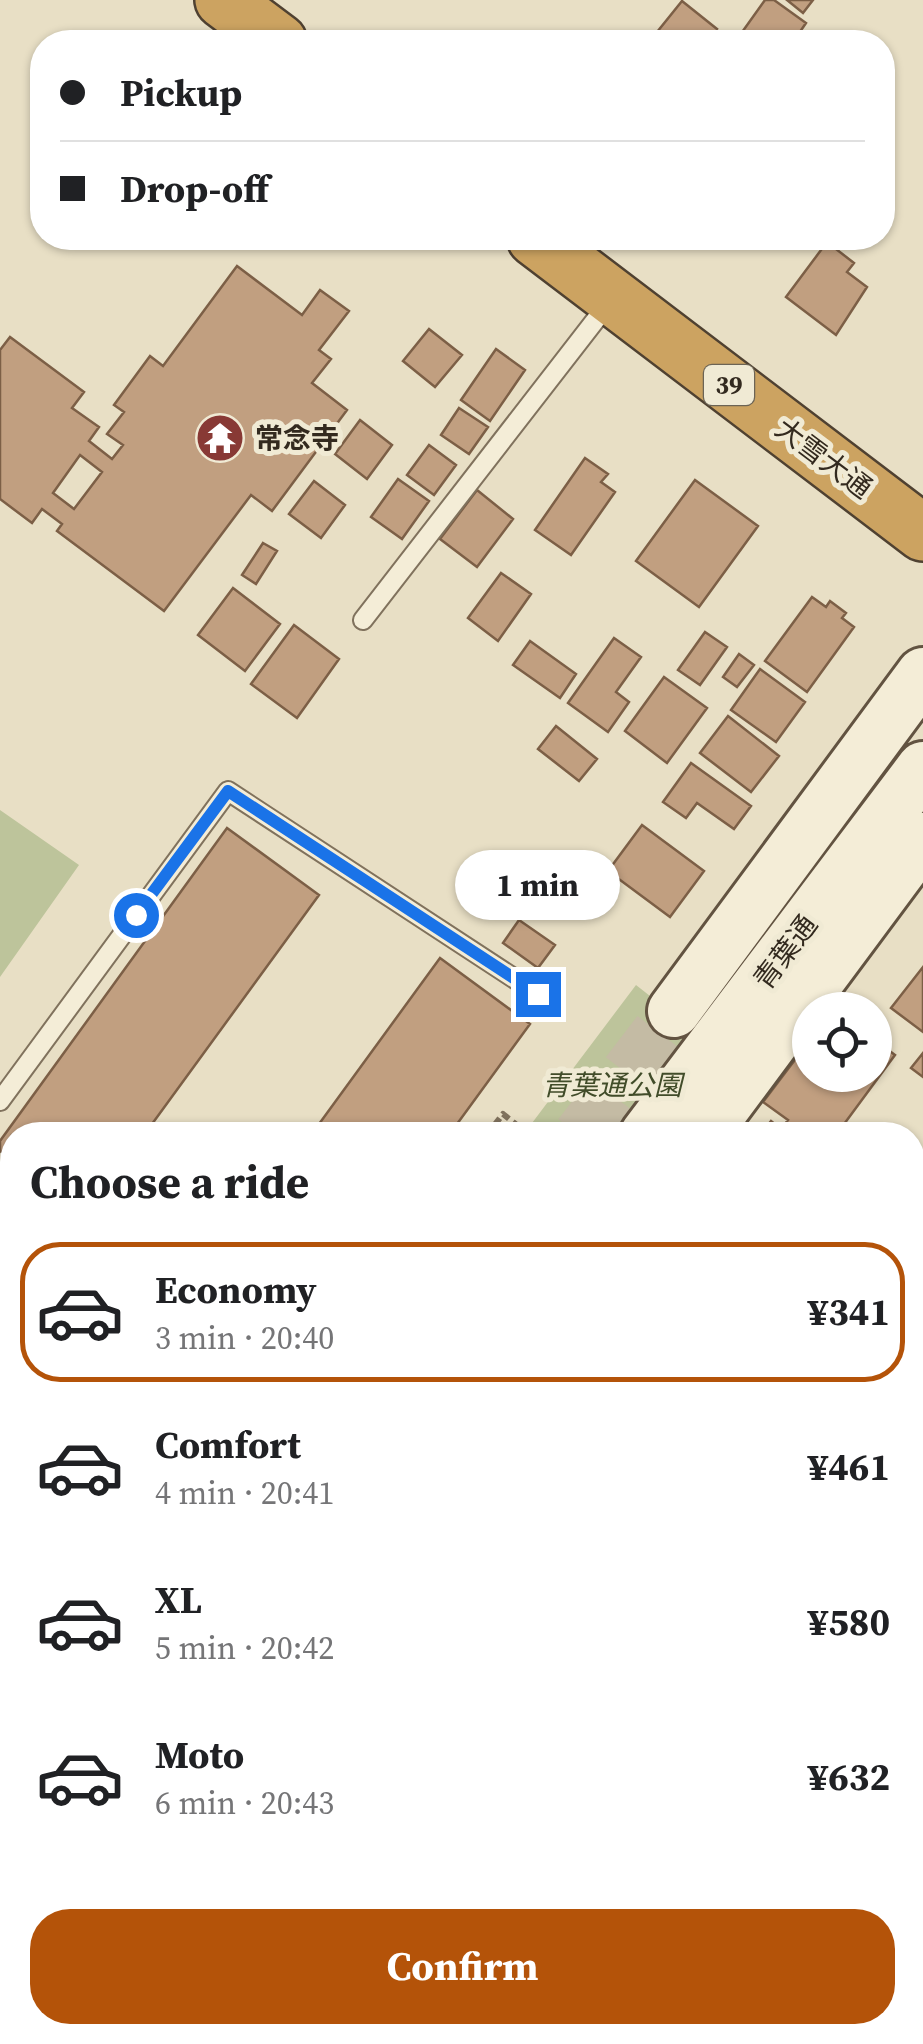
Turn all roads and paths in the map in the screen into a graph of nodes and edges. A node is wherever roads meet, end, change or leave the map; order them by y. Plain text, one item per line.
1 (223, 0) edge
2 (263, 30) edge
3 (551, 250) edge
4 (613, 298) junction
5 (923, 533) edge
6 (363, 620) dead end
7 (923, 674) edge
8 (923, 768) edge
9 (923, 839) edge
10 (538, 994) dead end
11 (674, 1011) tunnel mouth
12 (0, 1101) edge
13 (656, 1122) edge
14 (713, 1122) edge

1 - 2 highway
3 - 4 highway, 大雪大通 / 39
4 - 5 highway, 大雪大通 / 39
4 - 6 lane
7 - 11 street, 青葉通
8 - 13 street, 青葉通
9 - 14 street
10 - 12 lane

